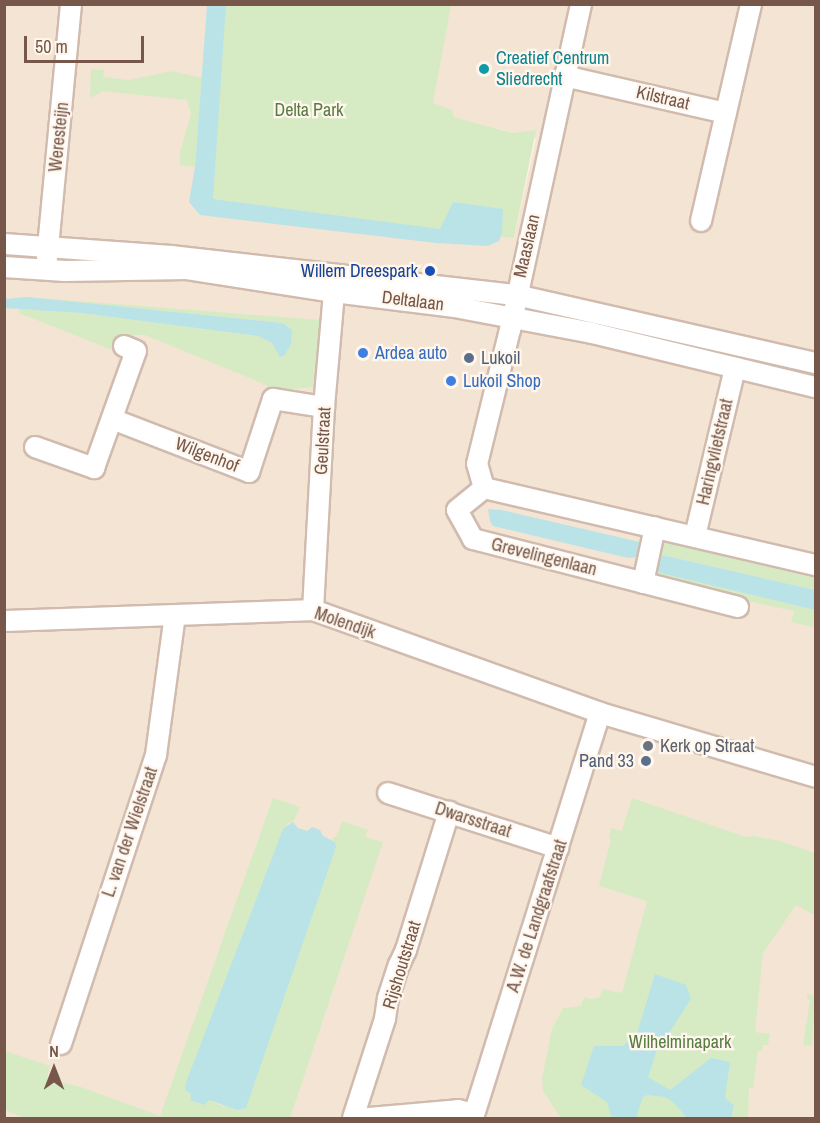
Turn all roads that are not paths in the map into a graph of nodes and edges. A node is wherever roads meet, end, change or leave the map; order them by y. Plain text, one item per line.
1 (72, 4) edge
2 (581, 4) edge
3 (751, 4) edge
4 (564, 76) junction
5 (726, 112) junction
6 (702, 221) dead end
7 (4, 244) edge
8 (48, 246) junction
9 (4, 267) edge
10 (45, 270) junction
11 (335, 283) junction
12 (516, 295) junction
13 (513, 317) junction
14 (124, 346) dead end
15 (816, 363) edge
16 (735, 368) junction
17 (816, 387) edge
18 (324, 407) junction
19 (112, 419) junction
20 (35, 447) dead end
21 (484, 488) junction
22 (655, 527) junction
23 (695, 536) junction
24 (816, 565) edge
25 (643, 583) junction
26 (738, 607) dead end
27 (313, 610) junction
28 (175, 615) junction
29 (4, 621) edge
30 (600, 713) junction
31 (816, 777) edge
32 (388, 793) dead end
33 (449, 812) junction
34 (558, 848) junction
35 (61, 1044) dead end
36 (473, 1116) edge
37 (353, 1119) edge
38 (369, 1119) edge

1 - 8 street, Weresteijn
2 - 4 street, Maaslaan
3 - 5 street
4 - 5 street, Kilstraat
4 - 12 street, Maaslaan
5 - 6 street
7 - 8 street, Deltalaan
8 - 10 street, Weresteijn
8 - 11 street, Deltalaan
9 - 10 street, Deltalaan
10 - 11 street, Deltalaan
11 - 12 street, Deltalaan
11 - 13 street, Deltalaan
11 - 18 street, Geulstraat
12 - 13 street, Maaslaan
12 - 15 street, Deltalaan
13 - 16 street, Deltalaan
13 - 21 street, Maaslaan
14 - 19 street
16 - 17 street, Deltalaan
16 - 23 street, Haringvlietstraat
18 - 19 street, Wilgenhof
18 - 27 street, Geulstraat
19 - 20 street
21 - 22 street
21 - 25 street, Grevelingenlaan
22 - 23 street
22 - 25 street
23 - 24 street
25 - 26 street, Grevelingenlaan
27 - 28 street, Molendijk
27 - 30 street, Molendijk
28 - 29 street, Molendijk
28 - 35 street, L. van der Wielstraat
30 - 31 street, Molendijk
30 - 34 street, A.W. de Landgraafstraat
32 - 33 street, Dwarsstraat
33 - 34 street, Dwarsstraat
33 - 37 street, Rijshoutstraat
34 - 36 street, A.W. de Landgraafstraat
36 - 38 street

